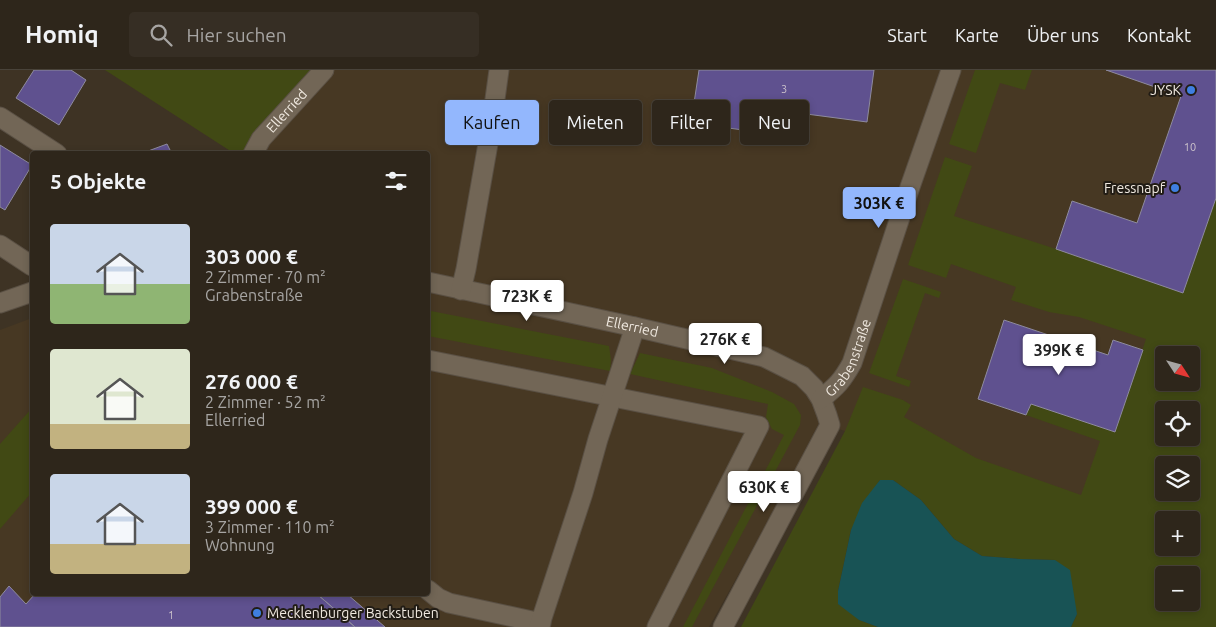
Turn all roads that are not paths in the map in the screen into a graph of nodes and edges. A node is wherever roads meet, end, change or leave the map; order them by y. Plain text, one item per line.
1 (324, 70) edge
2 (499, 70) edge
3 (951, 70) edge
4 (0, 117) edge
5 (52, 151) edge
6 (255, 151) edge
7 (0, 245) edge
8 (30, 265) edge
9 (430, 282) edge
10 (461, 290) junction
11 (30, 293) edge
12 (0, 303) edge
13 (635, 327) junction
14 (430, 360) edge
15 (612, 398) junction
16 (821, 399) junction
17 (430, 592) edge
18 (540, 625) edge
19 (657, 627) edge
20 (723, 627) edge

1 - 6 street, Ellerried
2 - 10 street
3 - 16 street, Grabenstraße
4 - 5 street
7 - 8 street
9 - 10 street, Ellerried
10 - 13 street, Ellerried
11 - 12 street
13 - 15 street
13 - 16 street, Ellerried
14 - 15 street
15 - 18 street
15 - 19 street
16 - 20 street, Grabenstraße
17 - 18 street

